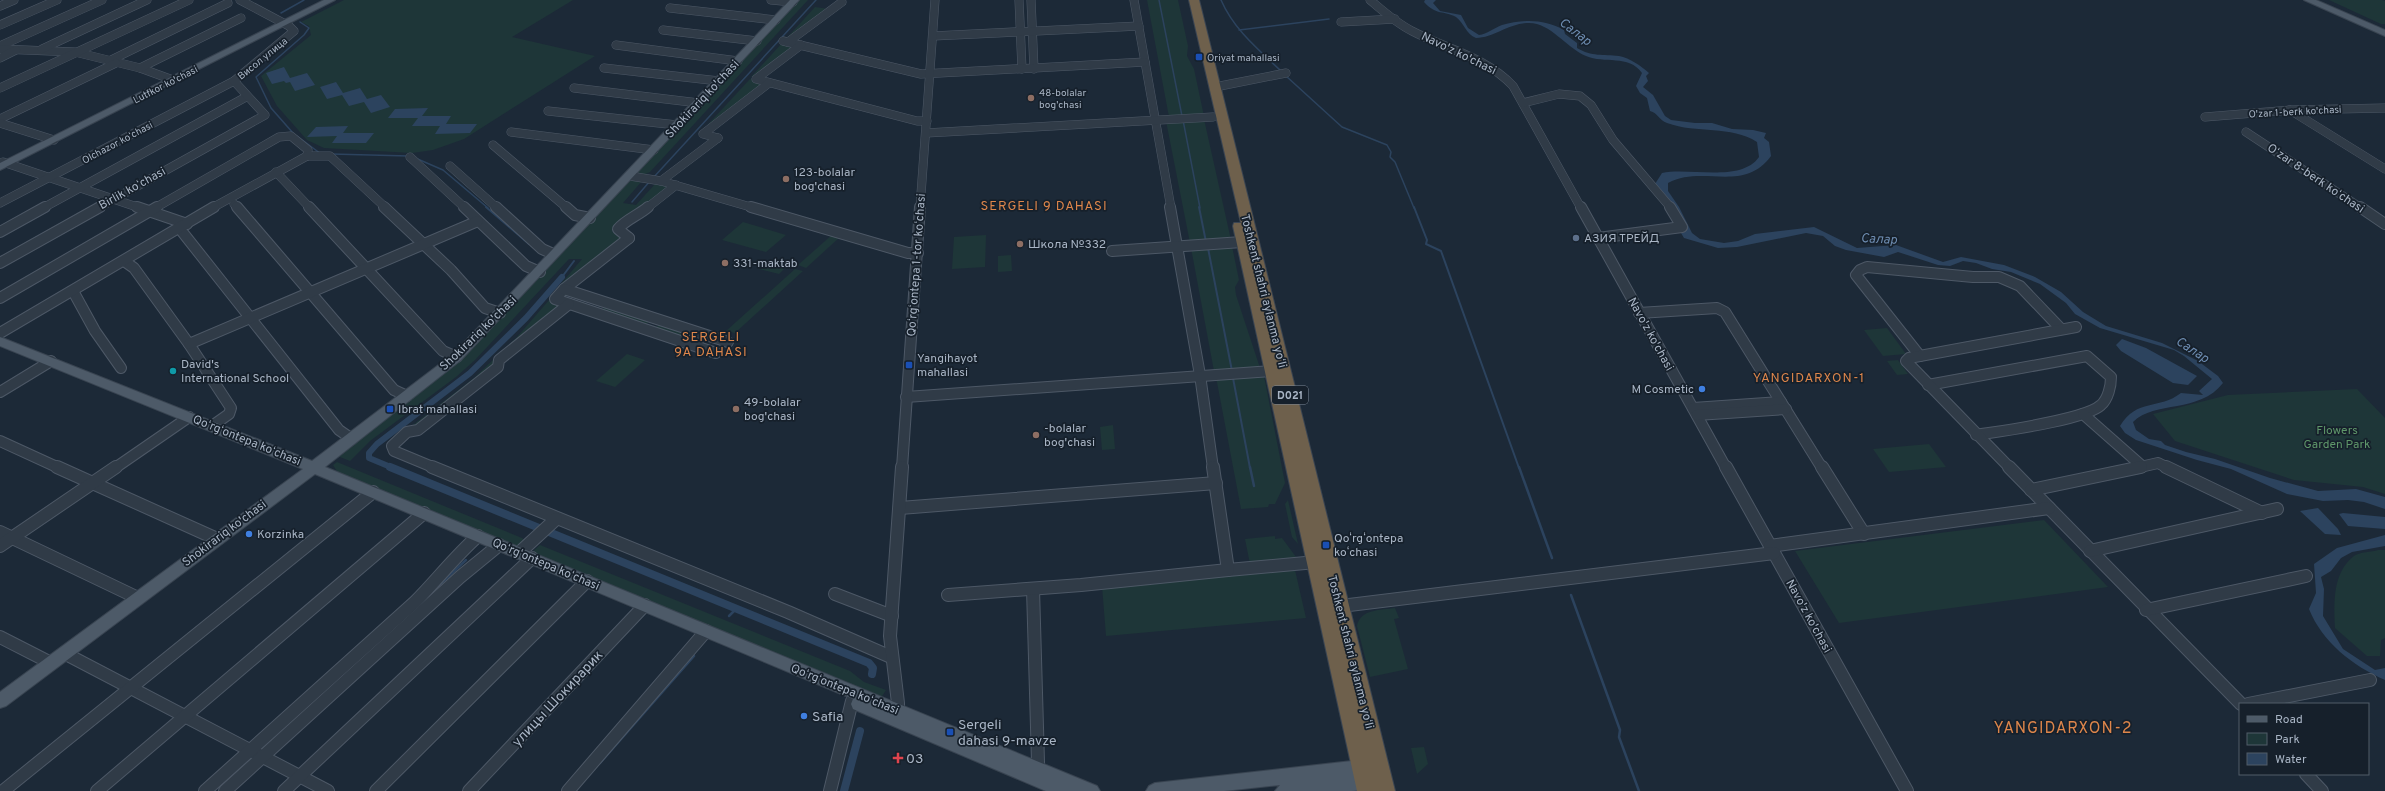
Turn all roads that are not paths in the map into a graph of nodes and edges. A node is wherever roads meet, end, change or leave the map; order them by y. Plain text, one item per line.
1 (14, 0) edge
2 (56, 0) edge
3 (102, 0) edge
4 (146, 0) edge
5 (189, 0) edge
6 (241, 0) edge
7 (324, 0) edge
8 (331, 0) edge
9 (771, 0) edge
10 (935, 0) edge
11 (1019, 0) edge
12 (1031, 0) edge
13 (1134, 0) edge
14 (1370, 0) edge
15 (2308, 0) edge
16 (2314, 0) edge
17 (791, 1) edge
18 (1188, 1) edge
19 (842, 2) dead end
20 (228, 3) dead end
21 (0, 6) edge
22 (670, 8) dead end
23 (2343, 14) junction
24 (241, 18) dead end
25 (1395, 19) junction
26 (773, 20) junction
27 (1341, 22) dead end
28 (282, 23) junction
29 (0, 25) edge
30 (1139, 26) junction
31 (663, 30) dead end
32 (1032, 31) junction
33 (1019, 32) junction
34 (2385, 32) edge
35 (933, 36) junction
36 (754, 40) junction
37 (801, 44) junction
38 (616, 46) dead end
39 (0, 47) edge
40 (18, 49) junction
41 (40, 50) junction
42 (75, 52) junction
43 (0, 58) edge
44 (736, 60) junction
45 (112, 62) junction
46 (1145, 62) junction
47 (140, 68) junction
48 (604, 68) dead end
49 (1034, 68) junction
50 (1022, 69) junction
51 (1284, 73) dead end
52 (929, 74) junction
53 (171, 79) junction
54 (234, 81) junction
55 (716, 81) junction
56 (769, 83) junction
57 (1215, 87) junction
58 (0, 88) edge
59 (574, 88) dead end
60 (246, 97) junction
61 (696, 102) junction
62 (1523, 103) junction
63 (2385, 108) edge
64 (2290, 110) junction
65 (548, 111) dead end
66 (265, 115) joint
67 (1213, 117) junction
68 (2205, 117) dead end
69 (0, 119) edge
70 (1155, 120) junction
71 (927, 121) junction
72 (0, 123) edge
73 (675, 125) junction
74 (511, 132) dead end
75 (2246, 132) dead end
76 (926, 133) junction
77 (52, 139) junction
78 (493, 145) dead end
79 (652, 150) junction
80 (307, 156) junction
81 (410, 157) dead end
82 (3, 164) edge
83 (450, 166) dead end
84 (2385, 169) edge
85 (276, 172) junction
86 (630, 176) junction
87 (48, 178) junction
88 (655, 180) junction
89 (676, 185) junction
90 (80, 188) junction
91 (112, 199) junction
92 (0, 203) edge
93 (234, 204) dead end
94 (152, 212) junction
95 (587, 218) junction
96 (478, 221) junction
97 (2385, 224) edge
98 (184, 226) junction
99 (0, 232) edge
100 (1598, 238) junction
101 (1242, 242) junction
102 (423, 244) junction
103 (1177, 247) junction
104 (1112, 251) dead end
105 (551, 253) junction
106 (918, 253) junction
107 (124, 261) junction
108 (0, 263) edge
109 (367, 268) junction
110 (537, 271) junction
111 (564, 289) junction
112 (72, 291) junction
113 (309, 293) junction
114 (1259, 294) junction
115 (0, 298) edge
116 (569, 304) junction
117 (498, 313) junction
118 (1640, 313) junction
119 (251, 317) junction
120 (2076, 326) dead end
121 (2061, 329) junction
122 (0, 333) edge
123 (0, 340) edge
124 (728, 342) dead end
125 (189, 344) junction
126 (0, 348) edge
127 (716, 353) dead end
128 (455, 356) junction
129 (1920, 356) junction
130 (47, 363) junction
131 (121, 368) dead end
132 (1272, 372) junction
133 (1200, 375) junction
134 (1928, 385) junction
135 (0, 392) edge
136 (405, 395) junction
137 (906, 397) junction
138 (1783, 405) junction
139 (1695, 412) junction
140 (2083, 414) junction
141 (185, 419) junction
142 (212, 426) junction
143 (1976, 435) junction
144 (349, 438) junction
145 (0, 441) edge
146 (2142, 466) junction
147 (307, 468) junction
148 (93, 482) junction
149 (1216, 483) junction
150 (2031, 490) junction
151 (370, 494) junction
152 (900, 508) junction
153 (2049, 508) junction
154 (2278, 509) dead end
155 (2262, 513) junction
156 (421, 515) junction
157 (556, 519) junction
158 (0, 532) edge
159 (1864, 534) junction
160 (215, 537) junction
161 (12, 538) junction
162 (475, 539) junction
163 (0, 546) edge
164 (496, 547) junction
165 (1772, 550) junction
166 (2090, 551) junction
167 (526, 558) junction
168 (1316, 562) junction
169 (1228, 570) junction
170 (2306, 576) dead end
171 (584, 584) junction
172 (1033, 589) junction
173 (835, 594) dead end
174 (948, 595) dead end
175 (135, 597) junction
176 (1340, 606) junction
177 (642, 608) junction
178 (2146, 610) junction
179 (892, 616) junction
180 (703, 634) junction
181 (0, 637) edge
182 (64, 653) junction
183 (891, 657) junction
184 (48, 662) junction
185 (2370, 680) dead end
186 (131, 688) junction
187 (0, 694) edge
188 (855, 698) junction
189 (0, 701) edge
190 (2240, 703) edge
191 (2253, 703) edge
192 (895, 714) junction
193 (185, 716) junction
194 (251, 750) junction
195 (263, 757) junction
196 (1036, 768) junction
197 (2307, 775) edge
198 (299, 777) junction
199 (1368, 778) edge
200 (3, 791) edge
201 (97, 791) edge
202 (205, 791) edge
203 (225, 791) edge
204 (284, 791) edge
205 (328, 791) edge
206 (376, 791) edge
207 (469, 791) edge
208 (568, 791) edge
209 (830, 791) edge
210 (1065, 791) edge
211 (1091, 791) edge
212 (1154, 791) edge
213 (1284, 791) edge
214 (1385, 791) edge
215 (1907, 791) edge
216 (2322, 791) edge

1 - 21 street
2 - 29 street
3 - 39 street
4 - 41 street
5 - 42 street
6 - 28 street
7 - 28 main road, Lutfkor ko'chasi
8 - 28 main road, Lutfkor ko'chasi
9 - 17 street
10 - 35 street, Qoʻrgʻontepa 1-tor koʻchasi
11 - 33 street
12 - 32 street
13 - 30 street
14 - 25 street, Navo'z ko'chasi
15 - 23 main road
16 - 23 main road
17 - 26 main road, Shokirariq ko'chasi
18 - 57 highway, Toshkent shahri aylanma yoʻli / D021
18 - 67 highway, Toshkent shahri aylanma yoʻli / D021
19 - 37 street
20 - 45 street
22 - 26 street
23 - 34 main road
24 - 47 street
25 - 27 street
25 - 62 street, Navo'z ko'chasi
26 - 36 main road, Shokirariq ko'chasi
28 - 53 main road, Lutfkor ko'chasi
28 - 54 street, Висол улица
30 - 32 street
30 - 46 street
31 - 36 street
32 - 33 street
32 - 49 street
33 - 35 street
33 - 50 street
35 - 52 street, Qoʻrgʻontepa 1-tor koʻchasi
36 - 44 main road, Shokirariq ko'chasi
37 - 52 street
37 - 56 street
38 - 44 street
39 - 40 street
40 - 41 street
40 - 43 street
41 - 42 street
42 - 45 street
42 - 58 street
44 - 55 main road, Shokirariq ko'chasi
45 - 47 street
45 - 69 street
46 - 49 street
46 - 70 street
47 - 53 street
48 - 55 street
49 - 50 street
50 - 52 street
51 - 57 street
52 - 71 street, Qoʻrgʻontepa 1-tor koʻchasi
53 - 77 main road, Lutfkor ko'chasi
54 - 60 street, Висол улица
54 - 87 street, Olchazor koʻchasi
55 - 61 main road, Shokirariq ko'chasi
56 - 71 street
56 - 88 street
57 - 114 highway, Toshkent shahri aylanma yoʻli / D021
59 - 61 street
60 - 66 street, Висол улица
60 - 90 street
61 - 73 main road, Shokirariq ko'chasi
62 - 100 street, Navo'z ko'chasi
62 - 100 street
63 - 64 street, O'zar 1-berk ko'chasi
64 - 68 street, O'zar 1-berk ko'chasi
64 - 84 street
65 - 73 street
66 - 91 street, Birlik koʻchasi
67 - 70 street
67 - 101 highway, Toshkent shahri aylanma yoʻli / D021
70 - 76 street
70 - 103 street
71 - 76 street, Qoʻrgʻontepa 1-tor koʻchasi
72 - 77 street
73 - 79 main road, Shokirariq ko'chasi
74 - 79 street
75 - 97 street, Oʻzar 8-berk koʻchasi
76 - 106 street, Qoʻrgʻontepa 1-tor koʻchasi
77 - 82 main road, Lutfkor ko'chasi
78 - 95 street
79 - 86 main road, Shokirariq ko'chasi
79 - 95 main road, Shokirariq ko'chasi
80 - 85 street
80 - 94 street
80 - 102 street
81 - 96 street
82 - 87 street
83 - 105 street
85 - 98 street
85 - 109 street
86 - 88 street
86 - 95 main road, Shokirariq ko'chasi
87 - 90 street
87 - 92 street, Olchazor koʻchasi
88 - 89 street
89 - 106 street
89 - 111 street
90 - 91 street
90 - 99 street
91 - 94 street
91 - 108 street, Birlik koʻchasi
93 - 113 street
94 - 98 street
94 - 115 street
95 - 105 main road, Shokirariq ko'chasi
95 - 110 main road, Shokirariq ko'chasi
96 - 102 street
96 - 110 street
98 - 107 street
98 - 119 street
100 - 118 street, Navo'z ko'chasi
101 - 103 street
101 - 114 highway, Toshkent shahri aylanma yoʻli / D021
102 - 109 street
102 - 117 street
103 - 104 street
103 - 133 street
105 - 110 main road, Shokirariq ko'chasi
106 - 137 street, Qoʻrgʻontepa 1-tor koʻchasi
107 - 112 street
107 - 125 street
109 - 113 street
109 - 128 street
110 - 117 main road, Shokirariq ko'chasi
111 - 116 street
111 - 124 street
112 - 122 street
112 - 131 street
113 - 119 street
113 - 136 street
114 - 132 highway, Toshkent shahri aylanma yoʻli / D021
114 - 176 highway, Toshkent shahri aylanma yoʻli / D021
116 - 127 street
116 - 157 street
117 - 128 main road, Shokirariq ko'chasi
118 - 138 street
118 - 139 street, Navo'z ko'chasi
119 - 125 street
119 - 144 street
120 - 121 street
121 - 129 street
121 - 129 street
123 - 130 main road, Qoʻrgʻontepa koʻchasi
125 - 142 street
126 - 130 main road, Qoʻrgʻontepa koʻchasi
128 - 136 main road, Shokirariq ko'chasi
129 - 134 street
130 - 135 street
130 - 141 main road, Qoʻrgʻontepa koʻchasi
132 - 133 street
132 - 168 highway, Toshkent shahri aylanma yoʻli / D021
133 - 137 street
133 - 149 street
134 - 140 street
134 - 143 street
136 - 144 main road, Shokirariq ko'chasi
137 - 152 street, Qoʻrgʻontepa 1-tor koʻchasi
138 - 139 street
138 - 159 street
139 - 165 street, Navo'z ko'chasi
140 - 143 street
140 - 146 street
141 - 142 main road, Qoʻrgʻontepa koʻchasi
141 - 147 main road, Qoʻrgʻontepa koʻchasi
141 - 148 street
142 - 147 main road, Qoʻrgʻontepa koʻchasi
143 - 150 street
144 - 147 main road, Shokirariq ko'chasi
145 - 148 street
146 - 150 street
146 - 155 street
147 - 151 main road, Qoʻrgʻontepa koʻchasi
147 - 160 main road, Shokirariq ko'chasi
148 - 160 street
148 - 161 street
149 - 152 street
149 - 169 street
150 - 153 street
151 - 156 main road, Qoʻrgʻontepa koʻchasi
151 - 186 street
152 - 179 street, Qoʻrgʻontepa 1-tor koʻchasi
153 - 159 street
153 - 166 street
154 - 155 street
155 - 166 street
156 - 162 main road, Qoʻrgʻontepa koʻchasi
156 - 193 street
157 - 167 street
157 - 183 street
158 - 161 street
159 - 165 street
160 - 175 main road, Shokirariq ko'chasi
161 - 163 street
161 - 175 street
162 - 164 main road, Qoʻrgʻontepa koʻchasi
162 - 194 street
164 - 167 main road, Qoʻrgʻontepa koʻchasi
164 - 195 street
165 - 176 street
165 - 215 street, Navo'z ko'chasi
166 - 178 street
167 - 171 main road, Qoʻrgʻontepa koʻchasi
167 - 198 street
168 - 169 street
168 - 199 highway, Toshkent shahri aylanma yoʻli / D021
169 - 172 street
170 - 178 street
171 - 177 main road, Qoʻrgʻontepa koʻchasi
171 - 206 street
172 - 174 street
172 - 196 street
173 - 179 street
175 - 182 main road, Shokirariq ko'chasi
175 - 184 main road, Shokirariq ko'chasi
176 - 199 highway, Toshkent shahri aylanma yoʻli / D021
177 - 180 main road, Qoʻrgʻontepa koʻchasi
177 - 207 street, улицы Шокирарик
178 - 190 street
179 - 183 street, Qoʻrgʻontepa 1-tor koʻchasi
180 - 188 main road, Qoʻrgʻontepa koʻchasi
180 - 208 street
181 - 184 street
182 - 184 main road, Shokirariq ko'chasi
182 - 186 street
183 - 192 street, Qoʻrgʻontepa 1-tor koʻchasi
184 - 187 main road, Shokirariq ko'chasi
184 - 189 main road, Shokirariq ko'chasi
185 - 191 street
186 - 193 street
186 - 200 street
188 - 192 main road, Qoʻrgʻontepa koʻchasi
188 - 209 street
192 - 196 main road, Qoʻrgʻontepa koʻchasi
192 - 210 main road, Qoʻrgʻontepa koʻchasi
193 - 194 street
193 - 201 street
194 - 195 street
194 - 202 street
195 - 198 street
195 - 203 street
196 - 211 main road, Qoʻrgʻontepa koʻchasi
197 - 216 street
198 - 204 street
198 - 205 street
199 - 212 main road
199 - 213 main road
199 - 214 highway, Toshkent shahri aylanma yoʻli / D021

